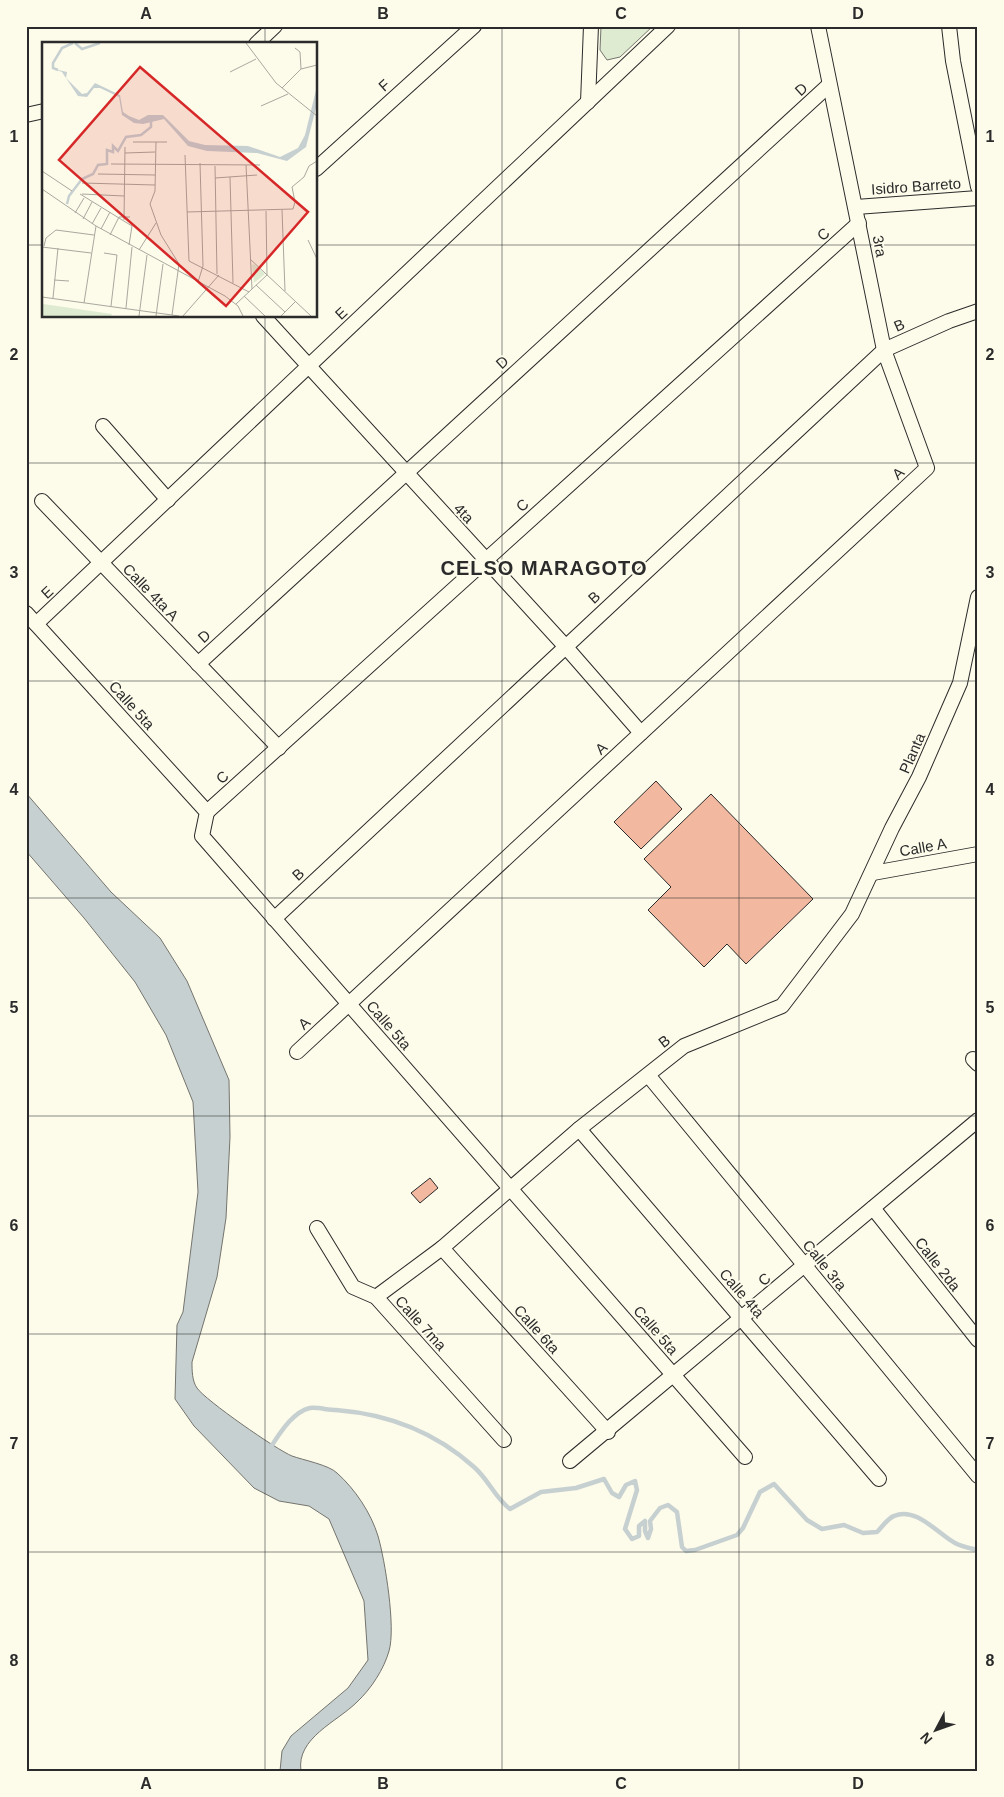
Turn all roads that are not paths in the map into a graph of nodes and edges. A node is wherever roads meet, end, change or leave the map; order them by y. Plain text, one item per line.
1 (275, 26) edge
2 (474, 26) edge
3 (591, 26) edge
4 (668, 26) edge
5 (818, 26) edge
6 (949, 26) edge
7 (258, 42) edge
8 (829, 85) junction
9 (588, 102) junction
10 (42, 111) edge
11 (26, 115) edge
12 (318, 167) edge
13 (978, 187) edge
14 (978, 198) edge
15 (856, 206) junction
16 (859, 223) junction
17 (978, 312) edge
18 (265, 318) edge
19 (884, 350) junction
20 (308, 367) junction
21 (103, 426) dead end
22 (927, 468) joint
23 (405, 474) junction
24 (168, 500) junction
25 (42, 501) dead end
26 (486, 560) junction
27 (101, 563) junction
28 (978, 597) edge
29 (26, 613) edge
30 (36, 624) junction
31 (565, 646) junction
32 (198, 664) junction
33 (641, 733) junction
34 (278, 748) junction
35 (207, 812) junction
36 (978, 854) edge
37 (873, 873) junction
38 (852, 914) joint
39 (274, 918) junction
40 (349, 1004) junction
41 (297, 1052) dead end
42 (648, 1075) junction
43 (978, 1120) edge
44 (579, 1128) junction
45 (510, 1188) junction
46 (873, 1208) junction
47 (317, 1228) dead end
48 (442, 1248) junction
49 (804, 1265) junction
50 (376, 1297) junction
51 (742, 1318) junction
52 (978, 1340) edge
53 (674, 1375) junction
54 (608, 1432) junction
55 (504, 1440) dead end
56 (745, 1457) dead end
57 (570, 1461) dead end
58 (978, 1476) edge
59 (880, 1479) dead end

1 - 7 street
2 - 12 street, F
3 - 9 street
4 - 9 street, E
5 - 8 street, 3ra
6 - 13 street
8 - 15 street, 3ra
8 - 23 street, D
9 - 20 street, E
10 - 11 street
14 - 15 street, Isidro Barreto
15 - 16 street, 3ra
16 - 19 street, 3ra
16 - 26 street, C
17 - 19 street, B
18 - 20 street, 4ta
19 - 22 street, 3ra
19 - 31 street, B
20 - 23 street, 4ta
20 - 24 street, E
21 - 24 street
22 - 33 street, A
23 - 26 street, 4ta
23 - 32 street, D
24 - 27 street, E
25 - 27 street, Calle 4ta A
26 - 31 street, 4ta
26 - 34 street, C
27 - 30 street, E
27 - 32 street, Calle 4ta A
28 - 37 street, Planta
29 - 30 street, Calle 5ta
30 - 35 street, Calle 5ta
31 - 33 street, 4ta
31 - 39 street, B
32 - 34 street, Calle 4ta A
33 - 40 street, A
34 - 35 street, C
35 - 39 street, Calle 5ta
36 - 37 street, Calle A
37 - 38 street, Planta
38 - 42 street, B
39 - 40 street, Calle 5ta
40 - 41 street, A
40 - 45 street, Calle 5ta
42 - 44 street, B
42 - 49 street, Calle 3ra
43 - 46 street, C
44 - 45 street, B
44 - 51 street, Calle 4ta
45 - 48 street, B
45 - 53 street, Calle 5ta
46 - 49 street, C
46 - 52 street, Calle 2da
47 - 50 street, Calle 7ma
48 - 50 street, B
48 - 54 street, Calle 6ta
49 - 51 street, C
49 - 58 street, Calle 3ra
50 - 55 street, Calle 7ma
51 - 53 street, C
51 - 59 street, Calle 4ta
53 - 54 street, C
53 - 56 street, Calle 5ta
54 - 57 street, C

